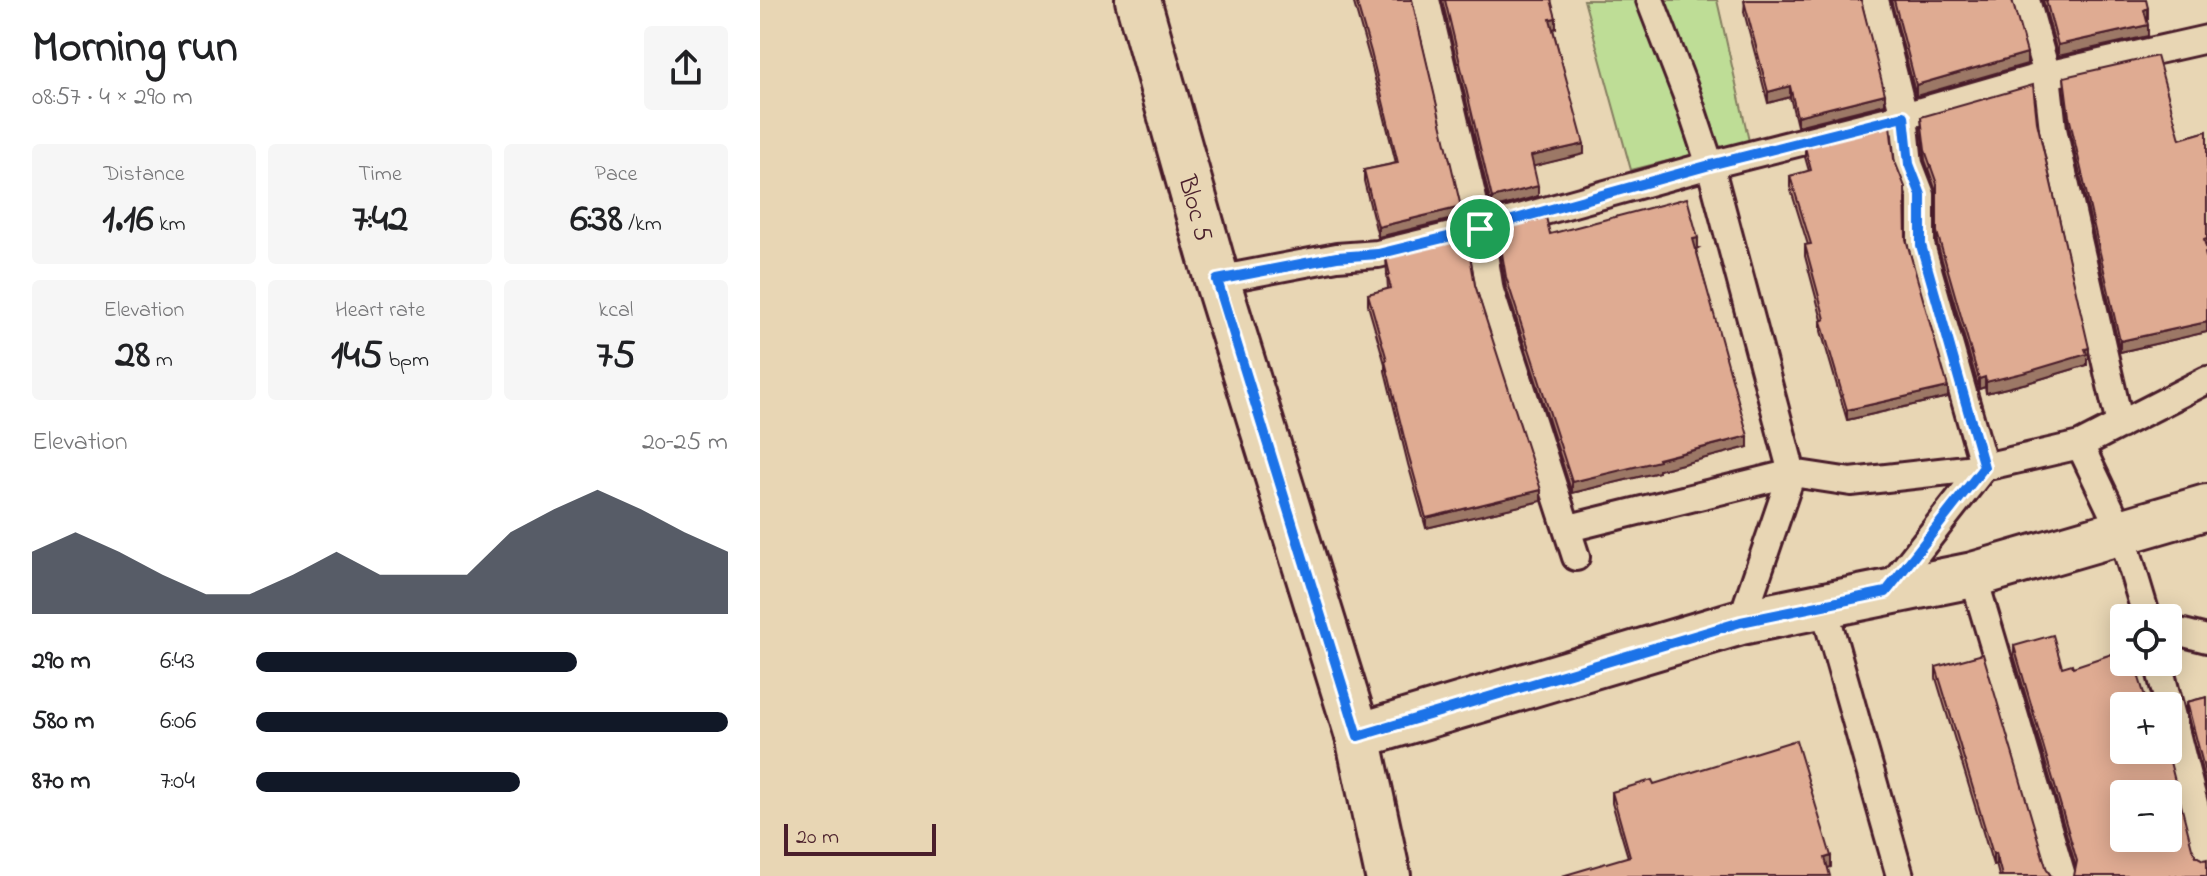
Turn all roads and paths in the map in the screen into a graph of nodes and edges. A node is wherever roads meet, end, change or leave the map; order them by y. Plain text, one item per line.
1 (1138, 0) edge
2 (1426, 0) edge
3 (1650, 0) edge
4 (1875, 0) edge
5 (2026, 0) edge
6 (2207, 39) edge
7 (2047, 75) junction
8 (1904, 116) junction
9 (1710, 165) junction
10 (1480, 229) junction
11 (1217, 280) junction
12 (2207, 380) edge
13 (2120, 425) junction
14 (2080, 445) junction
15 (1984, 467) junction
16 (1792, 473) junction
17 (2207, 507) edge
18 (1569, 528) junction
19 (2121, 531) junction
20 (1576, 557) dead end
21 (1973, 575) junction
22 (1886, 592) junction
23 (1823, 604) junction
24 (2143, 604) edge
25 (1741, 622) junction
26 (2182, 633) edge
27 (2207, 639) edge
28 (2162, 676) edge
29 (1358, 736) junction
30 (2207, 855) edge
31 (1388, 876) edge
32 (1900, 876) edge
33 (2062, 876) edge

1 - 11 street, Bloc 5
2 - 10 lane
3 - 9 lane
4 - 8 lane
5 - 7 lane
6 - 7 lane
7 - 8 lane
7 - 13 lane
8 - 9 lane
8 - 15 lane
9 - 10 lane
9 - 16 lane
10 - 11 lane
10 - 18 lane
11 - 29 street, Bloc 5
12 - 13 lane
13 - 14 lane
14 - 15 lane
14 - 19 lane
15 - 16 lane
15 - 22 lane
16 - 18 lane
16 - 25 lane
17 - 19 street
18 - 20 lane
19 - 21 street
19 - 24 lane
21 - 22 street
21 - 33 lane
22 - 23 street
23 - 25 street
23 - 32 lane
25 - 29 street
26 - 27 lane
28 - 30 lane
29 - 31 street, Bloc 5

